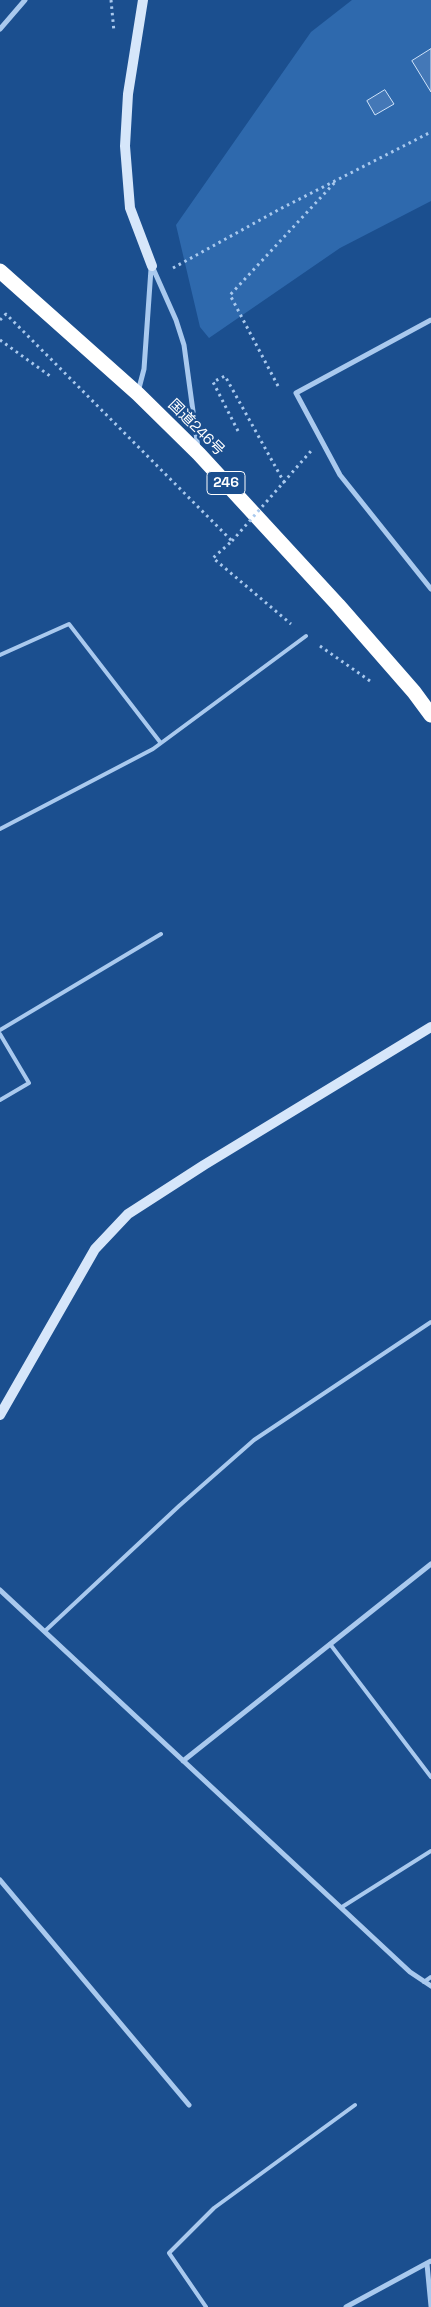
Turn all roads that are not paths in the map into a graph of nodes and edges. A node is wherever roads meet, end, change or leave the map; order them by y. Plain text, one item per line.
1 (25, 0) edge
2 (142, 0) edge
3 (0, 29) edge
4 (152, 266) junction
5 (0, 271) edge
6 (431, 320) edge
7 (138, 394) junction
8 (199, 454) junction
9 (431, 589) edge
10 (306, 636) road end
11 (0, 655) edge
12 (431, 715) edge
13 (160, 742) junction
14 (0, 829) edge
15 (161, 934) dead end
16 (431, 1027) edge
17 (0, 1030) edge
18 (0, 1034) edge
19 (0, 1100) edge
20 (431, 1322) edge
21 (0, 1415) edge
22 (431, 1564) edge
23 (0, 1590) edge
24 (45, 1631) junction
25 (330, 1644) junction
26 (184, 1761) junction
27 (431, 1777) edge
28 (431, 1851) edge
29 (0, 1880) edge
30 (342, 1907) junction
31 (431, 1977) edge
32 (424, 1982) junction
33 (431, 1986) edge
34 (189, 2105) dead end
35 (355, 2105) dead end
36 (429, 2262) edge
37 (431, 2306) edge
38 (206, 2307) edge
39 (346, 2307) edge

1 - 3 street
2 - 4 street
4 - 7 street
4 - 8 street
5 - 7 highway, 国道246号 / 246
6 - 9 street
7 - 8 highway, 国道246号 / 246
8 - 12 highway, 国道246号 / 246
10 - 13 lane
11 - 13 lane
13 - 14 lane
15 - 17 lane
16 - 21 street
18 - 19 lane
20 - 24 lane
22 - 25 street
23 - 24 street
24 - 26 street
25 - 26 street
25 - 27 lane
26 - 30 street
28 - 30 lane
29 - 34 street
30 - 32 street
31 - 32 lane
32 - 33 street
35 - 38 lane
36 - 37 street
36 - 39 street

